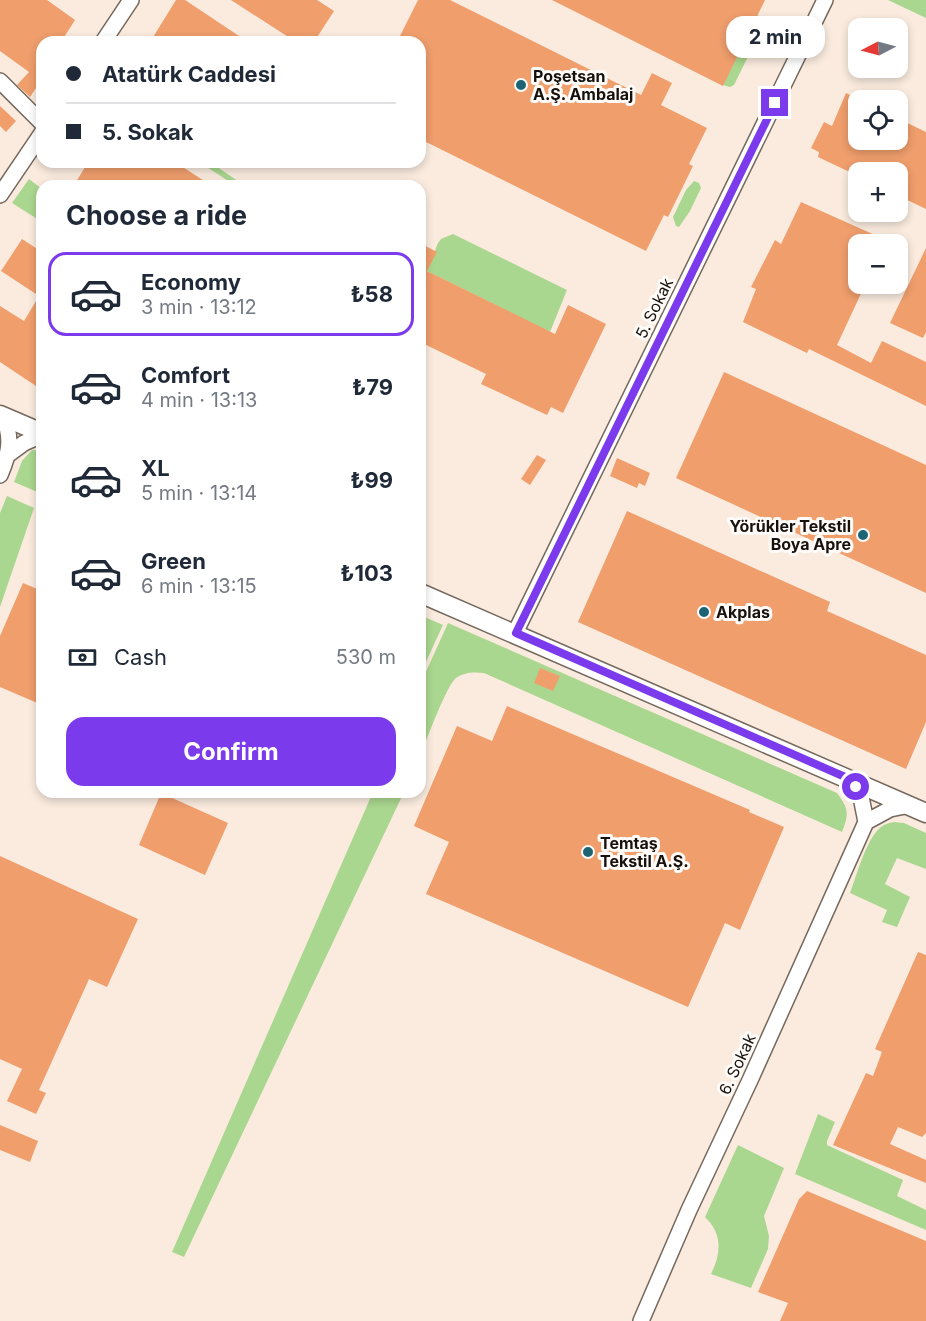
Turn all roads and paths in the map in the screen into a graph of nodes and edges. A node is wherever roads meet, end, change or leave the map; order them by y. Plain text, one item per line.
1 (131, 0) edge
2 (825, 0) edge
3 (107, 36) edge
4 (0, 81) edge
5 (36, 117) edge
6 (36, 142) edge
7 (0, 195) edge
8 (1, 415) edge
9 (36, 431) edge
10 (36, 437) edge
11 (9, 454) junction
12 (0, 475) edge
13 (426, 596) edge
14 (516, 633) junction
15 (852, 780) junction
16 (918, 809) edge
17 (866, 822) junction
18 (641, 1321) edge

1 - 3 street
2 - 14 street, 5. Sokak
4 - 5 street
6 - 7 street
8 - 9 street
8 - 11 street
10 - 11 street
11 - 12 street
13 - 14 street
14 - 15 street
15 - 16 street
15 - 17 street
16 - 17 street
17 - 18 street, 6. Sokak

